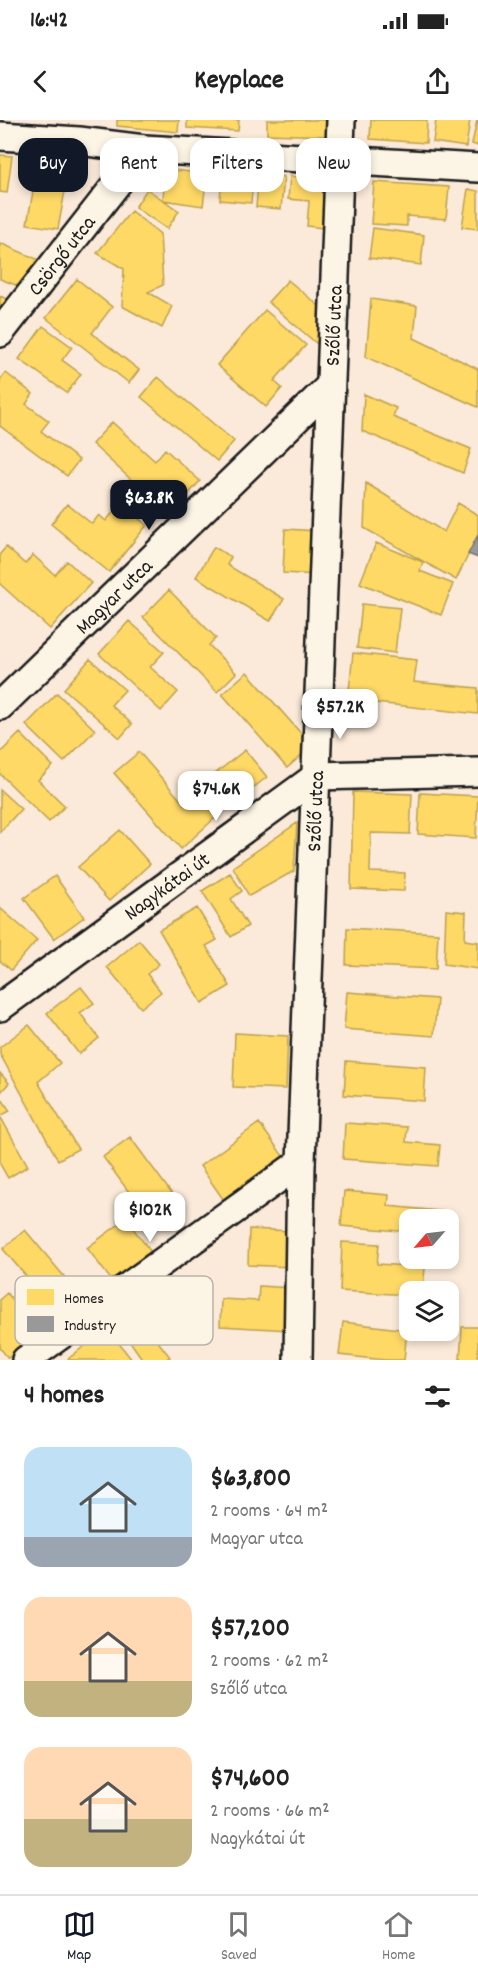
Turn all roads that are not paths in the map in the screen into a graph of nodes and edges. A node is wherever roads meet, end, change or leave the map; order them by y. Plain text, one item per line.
1 (341, 120) edge
2 (79, 130) edge
3 (0, 136) edge
4 (106, 138) edge
5 (341, 138) edge
6 (178, 151) edge
7 (296, 158) edge
8 (371, 163) edge
9 (478, 168) edge
10 (110, 192) edge
11 (338, 192) edge
12 (0, 333) edge
13 (329, 387) junction
14 (0, 706) edge
15 (478, 772) edge
16 (317, 776) junction
17 (0, 1007) edge
18 (301, 1162) junction
19 (143, 1276) edge
20 (47, 1345) edge
21 (26, 1360) edge
22 (298, 1360) edge

1 - 5 street, Szőlő utca
2 - 3 street
2 - 4 street
6 - 7 street
8 - 9 street
10 - 12 street, Csörgő utca
11 - 13 street, Szőlő utca
13 - 14 street, Magyar utca
13 - 16 street, Szőlő utca
15 - 16 street
16 - 17 street, Nagykátai út
16 - 18 street, Szőlő utca
18 - 19 street
18 - 22 street, Szőlő utca
20 - 21 street

